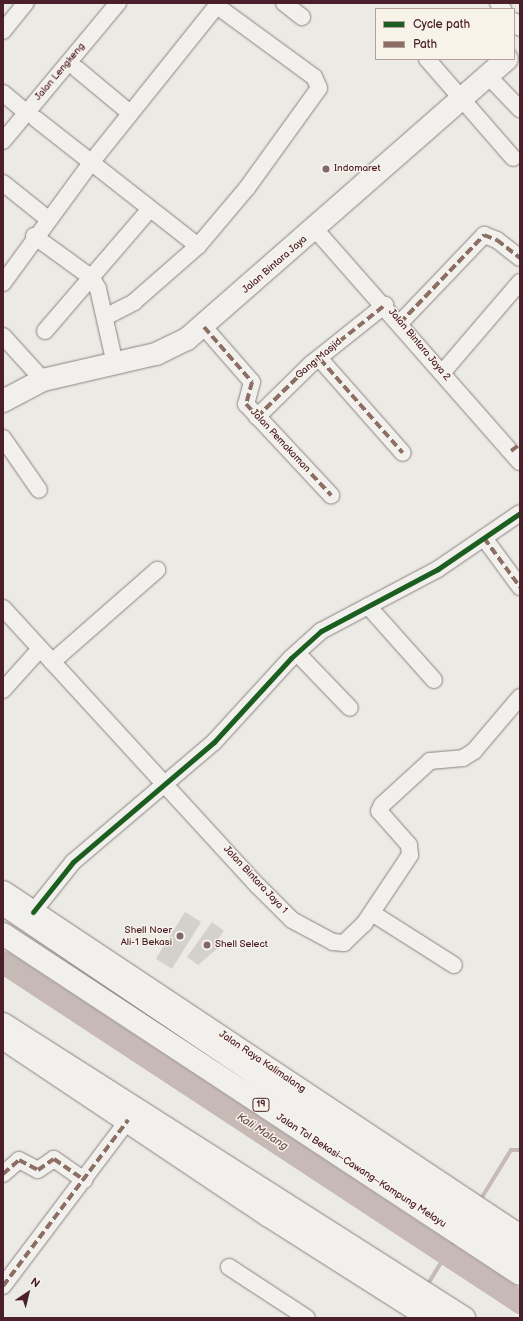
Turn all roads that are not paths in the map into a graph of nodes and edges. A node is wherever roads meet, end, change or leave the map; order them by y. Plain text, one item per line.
1 (26, 3) edge
2 (118, 3) edge
3 (284, 3) edge
4 (218, 4) edge
5 (302, 17) dead end
6 (3, 31) edge
7 (428, 60) edge
8 (506, 60) edge
9 (77, 69) dead end
10 (489, 77) junction
11 (3, 93) edge
12 (462, 100) junction
13 (520, 109) edge
14 (130, 113) junction
15 (31, 116) junction
16 (3, 141) edge
17 (513, 158) dead end
18 (90, 164) junction
19 (3, 183) edge
20 (150, 209) junction
21 (48, 219) junction
22 (315, 229) junction
23 (34, 236) junction
24 (198, 246) junction
25 (520, 258) edge
26 (92, 278) junction
27 (520, 282) edge
28 (3, 283) edge
29 (385, 305) junction
30 (105, 317) junction
31 (400, 323) junction
32 (204, 327) junction
33 (45, 331) dead end
34 (3, 336) edge
35 (320, 359) junction
36 (115, 364) junction
37 (442, 373) junction
38 (43, 380) junction
39 (3, 401) edge
40 (257, 417) junction
41 (3, 438) edge
42 (403, 453) dead end
43 (517, 453) edge
44 (39, 490) dead end
45 (332, 496) dead end
46 (520, 513) edge
47 (484, 538) junction
48 (157, 570) dead end
49 (520, 588) edge
50 (368, 606) junction
51 (3, 608) edge
52 (39, 650) junction
53 (297, 653) junction
54 (52, 662) junction
55 (434, 680) dead end
56 (3, 690) edge
57 (520, 697) edge
58 (350, 708) dead end
59 (165, 783) junction
60 (3, 892) edge
61 (3, 904) edge
62 (33, 912) junction
63 (372, 913) junction
64 (3, 934) edge
65 (454, 965) dead end
66 (3, 1024) edge
67 (3, 1038) edge
68 (128, 1120) junction
69 (3, 1174) edge
70 (84, 1180) junction
71 (520, 1236) edge
72 (520, 1252) edge
73 (229, 1267) dead end
74 (520, 1274) edge
75 (3, 1286) edge
76 (307, 1318) edge
77 (430, 1318) edge
78 (464, 1318) edge

1 - 6 street
2 - 15 street, Jalan Lengkeng
3 - 5 street
4 - 14 street
4 - 24 street
7 - 12 street
8 - 10 main road, Jalan Bintara Jaya
9 - 14 street
10 - 12 main road, Jalan Bintara Jaya
10 - 13 street
11 - 15 street
12 - 17 street
12 - 22 main road, Jalan Bintara Jaya
14 - 18 street
15 - 16 street, Jalan Lengkeng
15 - 18 street
18 - 20 street
18 - 21 street
19 - 21 street
20 - 24 street
20 - 26 street
21 - 23 street
22 - 29 street, Jalan Bintara Jaya 2
22 - 32 main road, Jalan Bintara Jaya
23 - 26 street
23 - 28 street
24 - 30 street
25 - 31 street
26 - 30 street
26 - 33 street
27 - 37 street
29 - 31 street, Jalan Bintara Jaya 2
29 - 35 street, Gang Masjid
30 - 36 street
31 - 37 street, Jalan Bintara Jaya 2
32 - 36 main road, Jalan Bintara Jaya
32 - 40 street, Jalan Pemakaman
34 - 38 street
35 - 40 street, Gang Masjid
35 - 42 street
36 - 38 main road, Jalan Bintara Jaya
37 - 43 street, Jalan Bintara Jaya 2
38 - 39 main road, Jalan Bintara Jaya
40 - 45 street, Jalan Pemakaman
41 - 44 street
46 - 47 street
47 - 49 street
47 - 50 street
48 - 54 street
50 - 53 street
50 - 55 street
51 - 52 street, Jalan Bintara Jaya 1
52 - 54 street, Jalan Bintara Jaya 1
52 - 56 street
53 - 58 street
53 - 59 street
54 - 59 street, Jalan Bintara Jaya 1
57 - 63 street, Jalan Bintara Jaya 1
59 - 62 street
59 - 63 street, Jalan Bintara Jaya 1
60 - 62 main road, Jalan Raya Kalimalang
61 - 72 main road
62 - 71 main road, Jalan Raya Kalimalang
63 - 65 street
64 - 74 main road, Jalan Tol Bekasi–Cawang–Kampung Melayu / 19
66 - 78 main road
67 - 68 main road
68 - 70 street
68 - 77 main road
69 - 70 street
70 - 75 street
73 - 76 street

